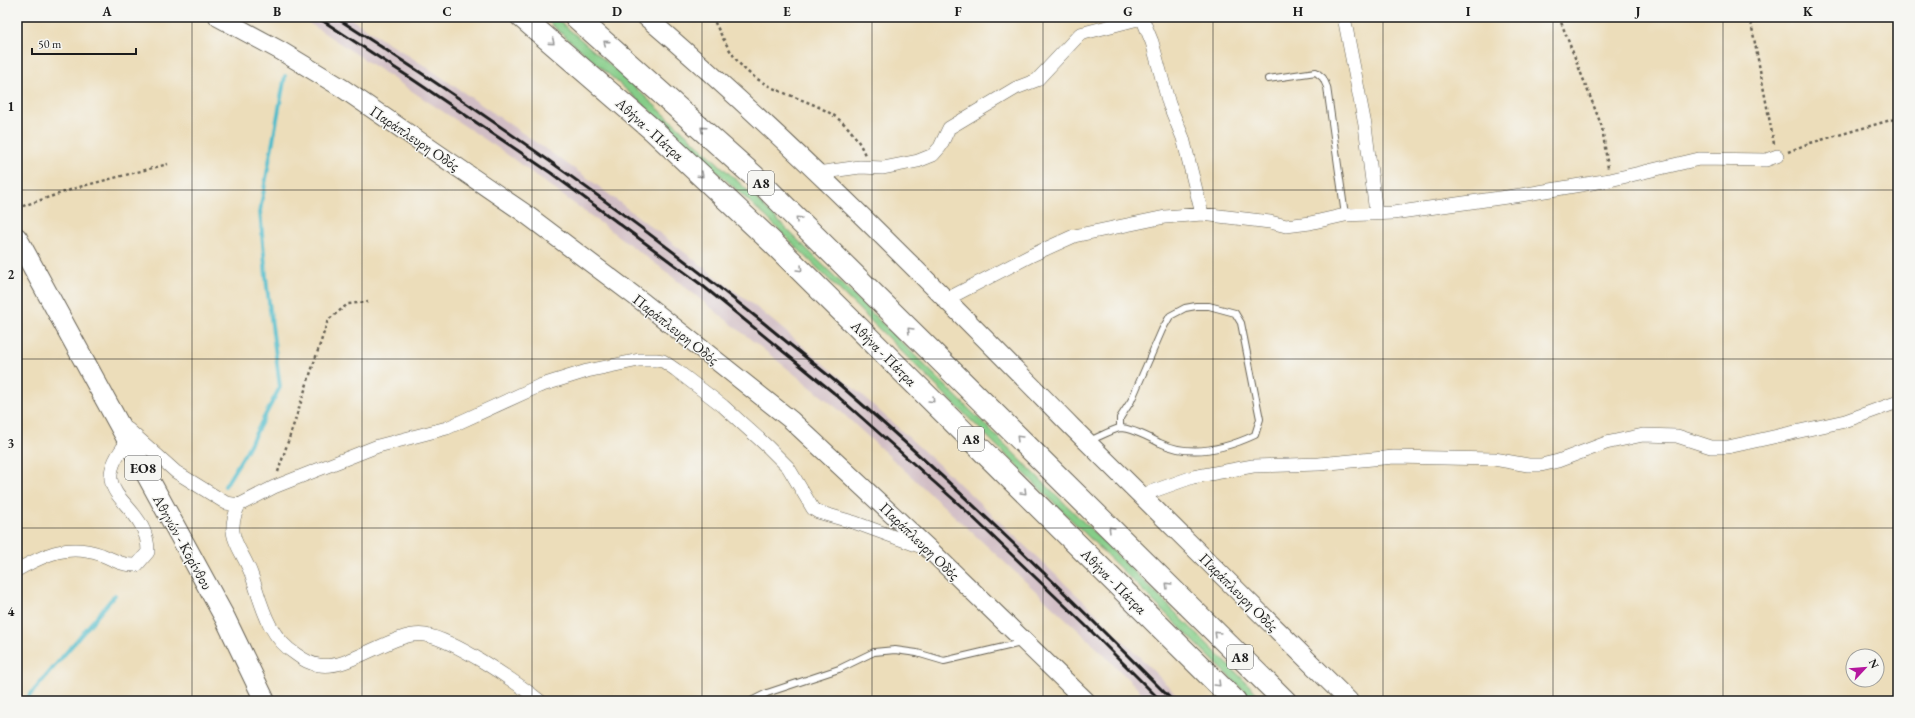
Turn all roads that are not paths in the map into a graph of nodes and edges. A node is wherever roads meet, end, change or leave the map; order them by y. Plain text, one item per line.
1 (218, 17) edge
2 (522, 17) edge
3 (576, 17) edge
4 (646, 17) edge
5 (1344, 17) edge
6 (1268, 79) dead end
7 (1777, 156) road end
8 (817, 173) junction
9 (1376, 213) junction
10 (1202, 214) junction
11 (1346, 215) junction
12 (17, 238) edge
13 (947, 299) junction
14 (1898, 402) edge
15 (114, 416) junction
16 (1120, 428) junction
17 (128, 441) junction
18 (1088, 442) junction
19 (1142, 495) junction
20 (239, 505) junction
21 (930, 550) junction
22 (17, 570) edge
23 (1024, 642) junction
24 (265, 701) edge
25 (540, 701) edge
26 (751, 701) edge
27 (1086, 701) edge
28 (1235, 701) edge
29 (1285, 701) edge
30 (1349, 701) edge

1 - 21 main road, Παράπλευρη Οδός
2 -> 28 highway, Αθήνα - Πάτρα / Α8
29 -> 3 highway, Α8
4 - 8 main road, Παράπλευρη Οδός
5 - 9 street
6 - 11 lane
7 - 9 street
8 - 10 street
8 - 13 main road, Παράπλευρη Οδός
9 - 11 street
10 - 11 street
10 - 13 street
12 - 15 main road, Αθηνών - Κορίνθου / ΕΟ8
13 - 18 main road, Παράπλευρη Οδός
14 - 19 street
15 - 17 main road, Αθηνών - Κορίνθου / ΕΟ8
15 - 20 street
16 - 16 lane
16 - 18 lane
17 - 22 street
17 - 24 main road, Αθηνών - Κορίνθου / ΕΟ8
18 - 19 main road, Παράπλευρη Οδός
19 - 30 main road, Παράπλευρη Οδός
20 - 21 street
20 - 25 street
21 - 23 main road, Παράπλευρη Οδός
23 - 26 lane
23 - 27 main road, Παράπλευρη Οδός

